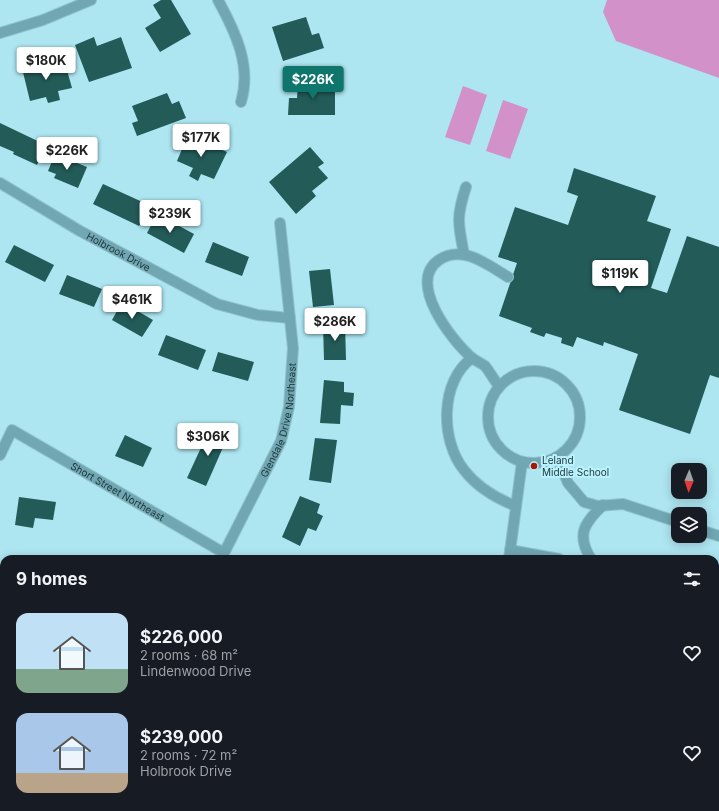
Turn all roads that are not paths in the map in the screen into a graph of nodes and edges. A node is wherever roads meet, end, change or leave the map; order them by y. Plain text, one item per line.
1 (90, 0) edge
2 (218, 0) edge
3 (0, 33) edge
4 (241, 102) dead end
5 (0, 182) edge
6 (466, 187) dead end
7 (280, 223) dead end
8 (464, 254) junction
9 (508, 277) dead end
10 (290, 318) junction
11 (472, 358) junction
12 (499, 386) junction
13 (0, 455) edge
14 (557, 457) junction
15 (522, 462) junction
16 (603, 505) junction
17 (516, 506) junction
18 (671, 520) edge
19 (707, 532) edge
20 (719, 536) edge
21 (220, 555) edge
22 (223, 555) edge
23 (510, 555) edge
24 (590, 555) edge

1 - 3 street
2 - 4 street
5 - 10 street, Holbrook Drive
6 - 8 street
7 - 10 street, Glendale Drive Northeast
8 - 9 street
8 - 11 street
10 - 22 street, Glendale Drive Northeast
11 - 12 street
11 - 17 street
12 - 14 street
12 - 15 street
13 - 21 street, Short Street Northeast
14 - 15 street
14 - 16 street
15 - 17 street
16 - 18 street
16 - 24 street
17 - 23 street
19 - 20 street

